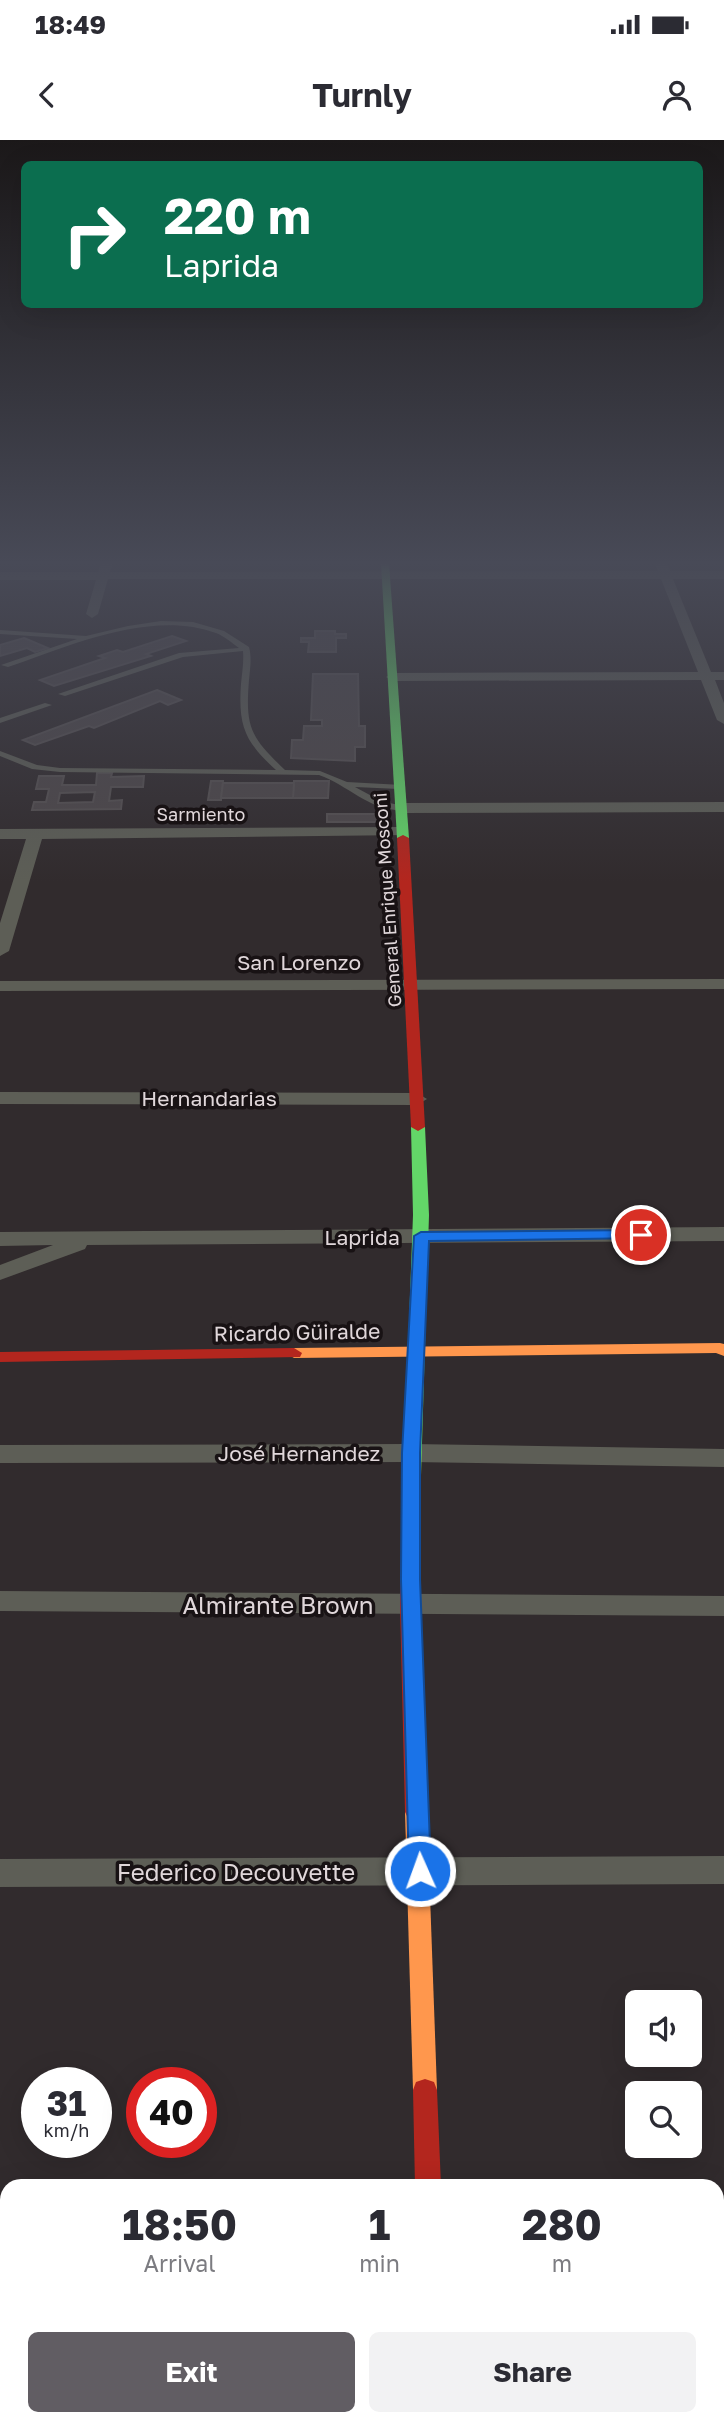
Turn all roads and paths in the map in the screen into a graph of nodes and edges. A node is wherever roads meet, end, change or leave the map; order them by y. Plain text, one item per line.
1 (137, 670) edge
2 (245, 670) edge
3 (393, 670) edge
4 (703, 670) edge
5 (706, 676) junction
6 (724, 676) edge
7 (393, 677) junction
8 (62, 694) dead end
9 (48, 705) dead end
10 (724, 720) edge
11 (0, 721) edge
12 (0, 754) edge
13 (15, 760) junction
14 (0, 762) edge
15 (282, 771) junction
16 (346, 784) junction
17 (399, 787) junction
18 (724, 807) edge
19 (400, 808) junction
20 (402, 832) junction
21 (36, 833) junction
22 (0, 834) edge
23 (0, 951) edge
24 (412, 984) junction
25 (724, 984) edge
26 (0, 986) edge
27 (0, 1098) edge
28 (417, 1099) junction
29 (724, 1234) edge
30 (421, 1236) junction
31 (93, 1238) junction
32 (0, 1239) edge
33 (0, 1273) edge
34 (722, 1350) edge
35 (416, 1352) junction
36 (0, 1357) edge
37 (411, 1453) junction
38 (0, 1454) edge
39 (724, 1458) edge
40 (0, 1601) edge
41 (411, 1605) junction
42 (724, 1606) edge
43 (724, 1870) edge
44 (420, 1871) junction
45 (0, 1872) edge
46 (428, 2179) edge

1 - 8 lane
2 - 15 lane
3 - 7 street, General Enrique Mosconi
4 - 5 street
5 - 6 street
5 - 7 street
5 - 10 street
7 - 17 street, General Enrique Mosconi
9 - 11 lane
12 - 13 lane
13 - 14 lane
13 - 15 lane
15 - 16 lane
16 - 17 lane
16 - 19 lane
17 - 19 street, General Enrique Mosconi
18 - 19 street
19 - 20 street, General Enrique Mosconi
20 - 21 street, Sarmiento
20 - 24 street, General Enrique Mosconi
21 - 22 street, Sarmiento
21 - 23 street
24 - 25 street, San Lorenzo
24 - 26 street, San Lorenzo
24 - 28 street, General Enrique Mosconi
27 - 28 street, Hernandarias
28 - 30 street, General Enrique Mosconi
29 - 30 street, Laprida
30 - 31 street, Laprida
30 - 35 street, General Enrique Mosconi
31 - 32 street, Laprida
31 - 33 street
34 - 35 street, Ricardo Güiralde
35 - 36 street, Ricardo Güiralde
35 - 37 street, General Enrique Mosconi
37 - 38 street, José Hernandez
37 - 39 street, José Hernandez
37 - 41 street, General Enrique Mosconi
40 - 41 street, Almirante Brown
41 - 42 street, Almirante Brown
41 - 44 street, General Enrique Mosconi
43 - 44 street, Federico Decouvette
44 - 45 street, Federico Decouvette
44 - 46 street, General Enrique Mosconi

